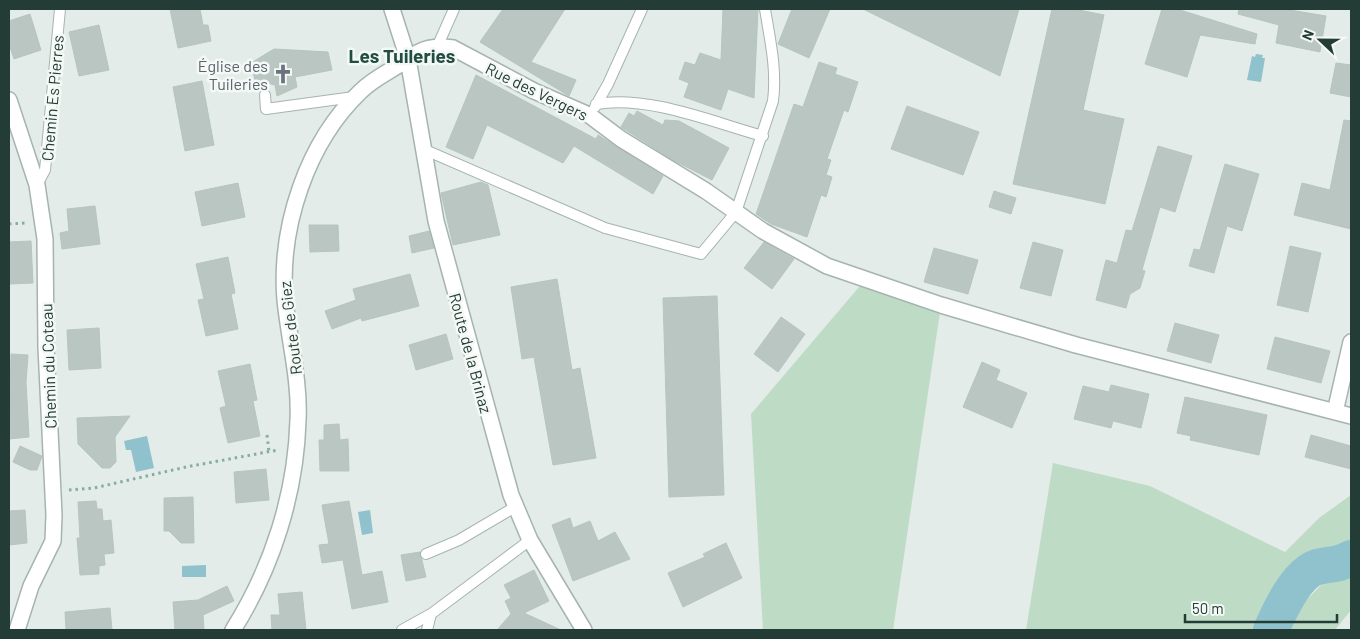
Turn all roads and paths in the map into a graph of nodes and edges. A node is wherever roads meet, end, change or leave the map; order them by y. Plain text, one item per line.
1 (60, 9) edge
2 (392, 9) edge
3 (454, 9) edge
4 (642, 9) edge
5 (765, 9) edge
6 (438, 45) junction
7 (408, 59) junction
8 (264, 94) dead end
9 (354, 97) junction
10 (9, 100) edge
11 (593, 110) junction
12 (763, 136) junction
13 (423, 149) junction
14 (37, 184) junction
15 (736, 212) junction
16 (31, 222) dead end
17 (9, 224) edge
18 (1351, 342) edge
19 (1335, 412) junction
20 (1351, 416) edge
21 (268, 435) dead end
22 (280, 449) dead end
23 (269, 452) junction
24 (53, 490) junction
25 (515, 507) junction
26 (530, 540) junction
27 (426, 554) dead end
28 (431, 614) junction
29 (17, 630) edge
30 (233, 630) edge
31 (402, 630) edge
32 (427, 630) edge
33 (584, 630) edge

1 - 14 lane, Chemin Es Pierres
2 - 7 street, Route de la Brinaz
3 - 6 lane
4 - 11 lane
5 - 12 lane
6 - 7 street
6 - 11 street, Rue des Vergers
7 - 9 street, Route de Giez
7 - 13 street, Route de la Brinaz
8 - 9 lane
9 - 30 street, Route de Giez
10 - 14 street, Chemin du Coteau
11 - 12 lane
11 - 15 street, Rue des Vergers
12 - 15 lane
13 - 15 lane
13 - 25 street, Route de la Brinaz
14 - 24 street, Chemin du Coteau
15 - 19 street, Rue des Vergers
16 - 17 path
18 - 19 street
19 - 20 street, Rue des Vergers
21 - 23 path
22 - 23 path
23 - 24 path
24 - 29 street, Chemin du Coteau
25 - 26 street, Route de la Brinaz
25 - 27 lane
26 - 28 lane
26 - 33 street, Route de la Brinaz
28 - 31 lane
28 - 32 lane

